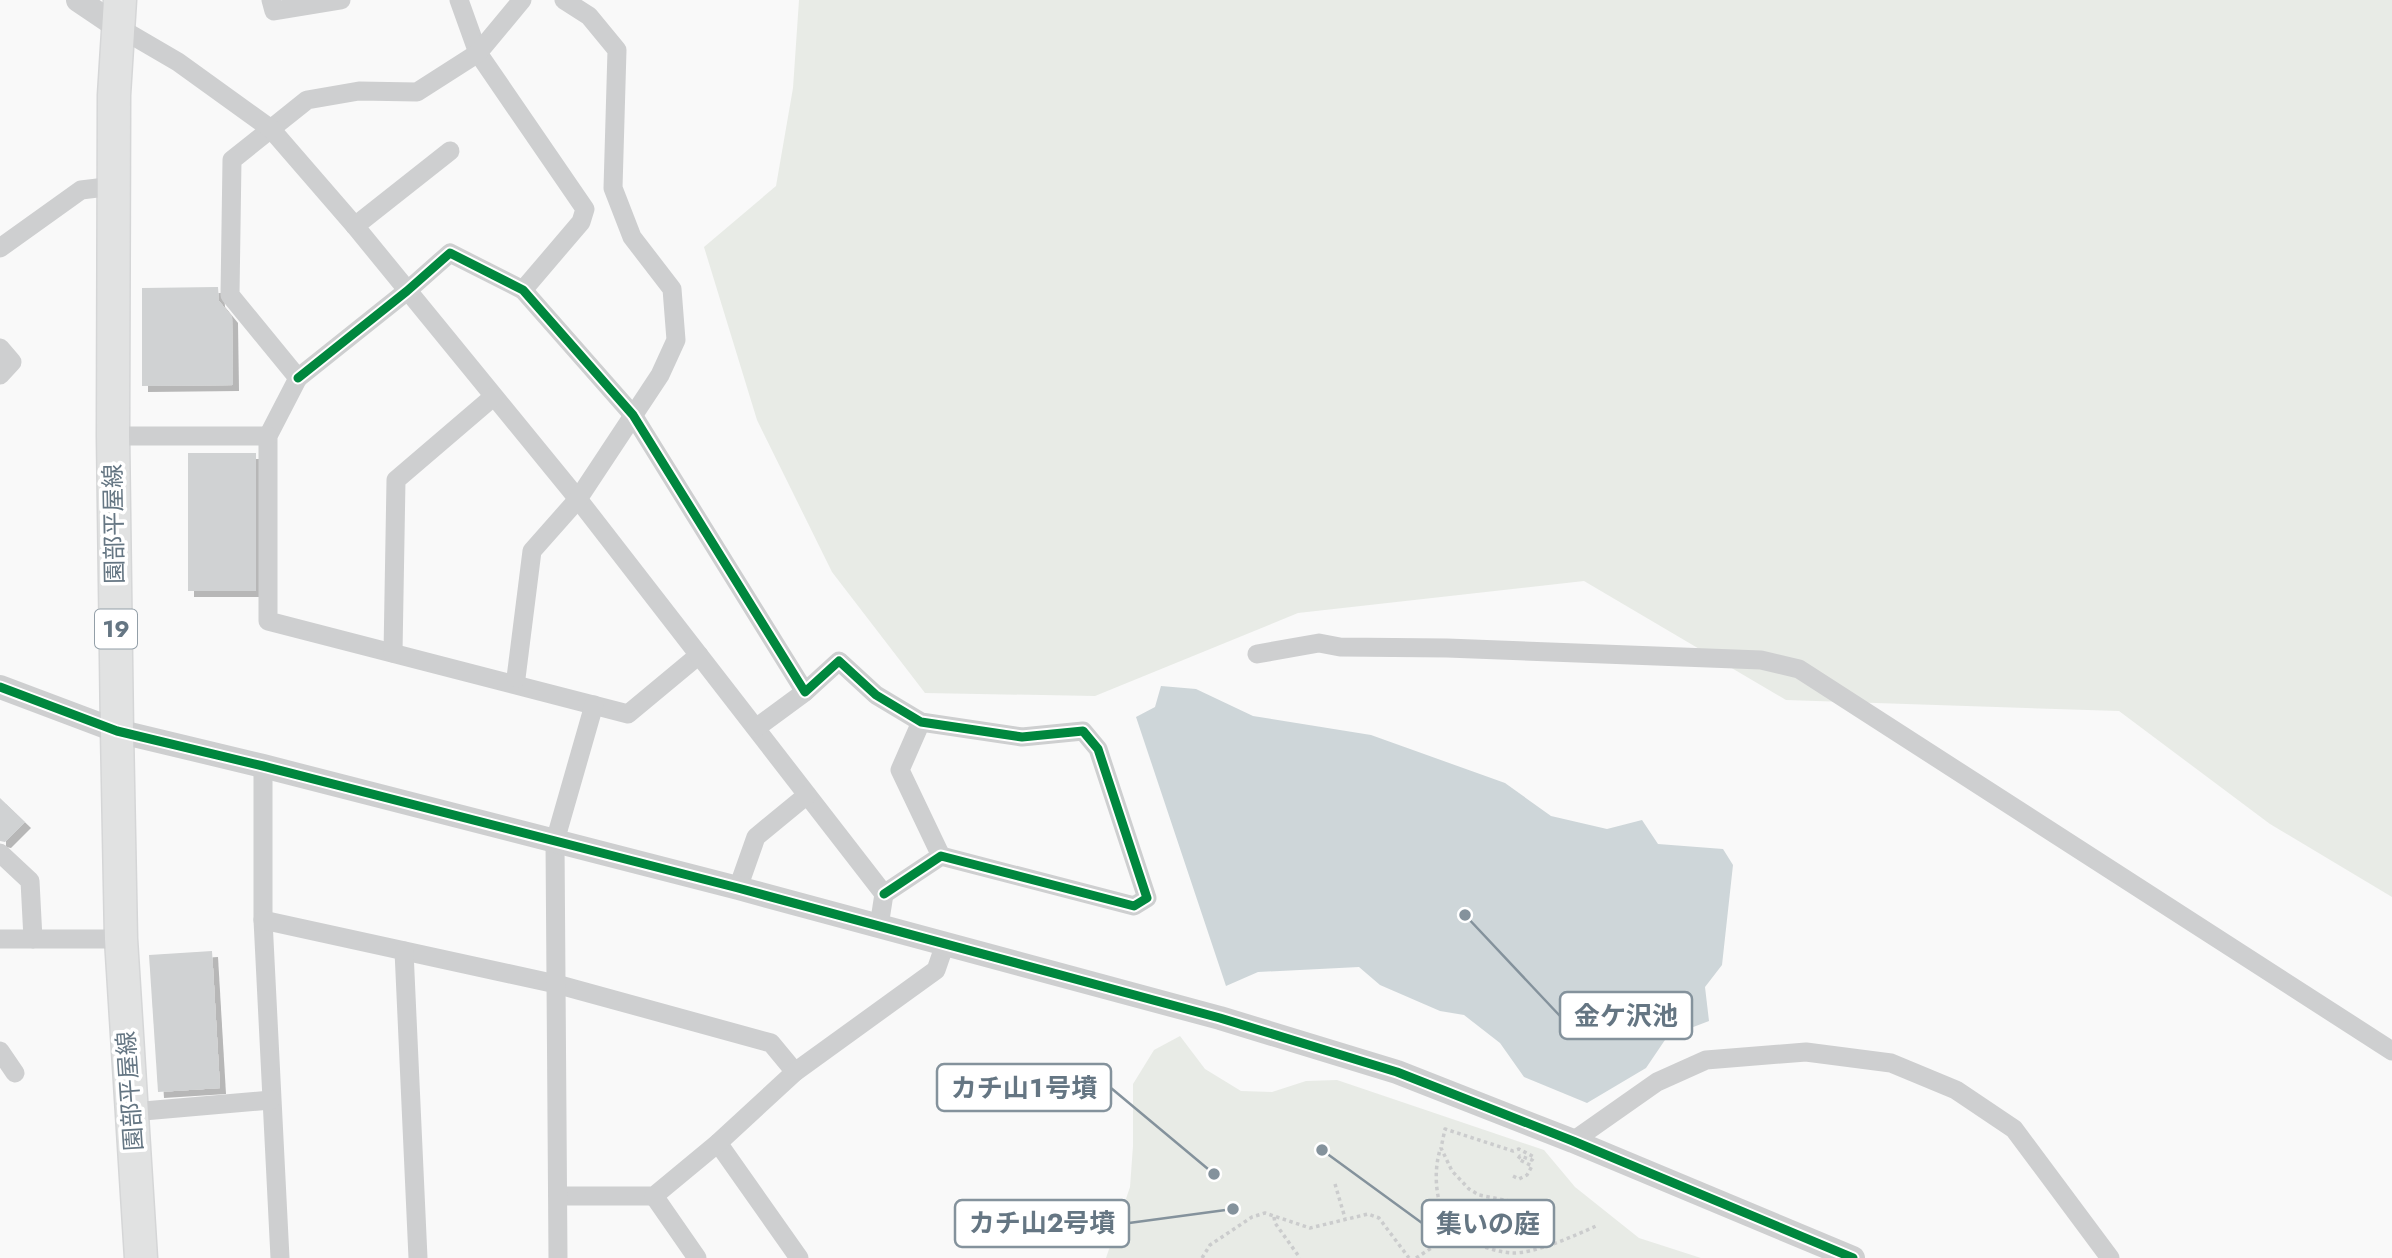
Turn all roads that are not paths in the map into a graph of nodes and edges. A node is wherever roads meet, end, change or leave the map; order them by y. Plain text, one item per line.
1 (78, 0) edge
2 (271, 0) edge
3 (341, 0) edge
4 (459, 0) edge
5 (522, 0) edge
6 (564, 0) edge
7 (119, 14) edge
8 (478, 53) junction
9 (271, 129) junction
10 (450, 151) dead end
11 (114, 186) junction
12 (355, 226) junction
13 (0, 248) edge
14 (523, 290) junction
15 (407, 291) junction
16 (0, 348) edge
17 (0, 375) edge
18 (298, 378) junction
19 (493, 397) junction
20 (634, 415) junction
21 (113, 436) junction
22 (268, 436) junction
23 (578, 499) junction
24 (393, 653) junction
25 (1257, 654) dead end
26 (699, 655) junction
27 (516, 678) dead end
28 (0, 687) edge
29 (805, 692) junction
30 (594, 705) junction
31 (921, 722) junction
32 (756, 728) junction
33 (117, 731) junction
34 (263, 766) junction
35 (807, 795) junction
36 (555, 841) junction
37 (0, 853) edge
38 (941, 856) junction
39 (738, 888) junction
40 (884, 894) junction
41 (263, 920) junction
42 (878, 926) junction
43 (0, 939) edge
44 (33, 939) junction
45 (121, 940) junction
46 (945, 944) junction
47 (404, 951) junction
48 (556, 984) junction
49 (0, 1051) edge
50 (2392, 1051) edge
51 (795, 1072) junction
52 (15, 1073) dead end
53 (271, 1100) junction
54 (132, 1112) junction
55 (1573, 1141) junction
56 (718, 1143) junction
57 (558, 1196) junction
58 (654, 1196) junction
59 (141, 1258) edge
60 (280, 1258) edge
61 (418, 1258) edge
62 (558, 1258) edge
63 (697, 1258) edge
64 (799, 1258) edge
65 (1853, 1258) edge
66 (2110, 1258) edge

1 - 7 street
2 - 3 street
4 - 8 street
5 - 8 street
6 - 20 street
7 - 9 street
7 - 11 main road, 園部平屋線 / 19
8 - 9 street
8 - 14 street
9 - 12 street
9 - 18 street
10 - 12 street
11 - 13 street
11 - 21 main road, 園部平屋線 / 19
12 - 15 street
14 - 15 street
14 - 20 street
15 - 18 street
15 - 19 street
16 - 17 street
18 - 22 street
19 - 23 street
19 - 24 street
20 - 23 street
20 - 29 street
21 - 22 street
21 - 33 main road, 園部平屋線 / 19
22 - 24 street
23 - 26 street
23 - 27 street
24 - 30 street
25 - 50 street
26 - 30 street
26 - 32 street
28 - 33 street
29 - 31 street
29 - 32 street
30 - 36 street
31 - 38 street
31 - 38 street
32 - 35 street
33 - 34 street
33 - 45 main road, 園部平屋線 / 19
34 - 36 street
34 - 41 street
35 - 39 street
35 - 40 street
36 - 39 street
36 - 48 street
37 - 44 street
38 - 40 street
39 - 42 street
40 - 42 street
41 - 47 street
41 - 53 street
42 - 46 street
43 - 44 street
44 - 45 street
45 - 54 main road, 園部平屋線 / 19
46 - 51 street
46 - 55 street
47 - 48 street
47 - 61 street
48 - 51 street
48 - 57 street
49 - 52 street
51 - 56 street
53 - 54 street
53 - 60 street
54 - 59 main road, 園部平屋線 / 19
55 - 65 street
55 - 66 street
56 - 58 street
56 - 64 street
57 - 58 street
57 - 62 street
58 - 63 street

